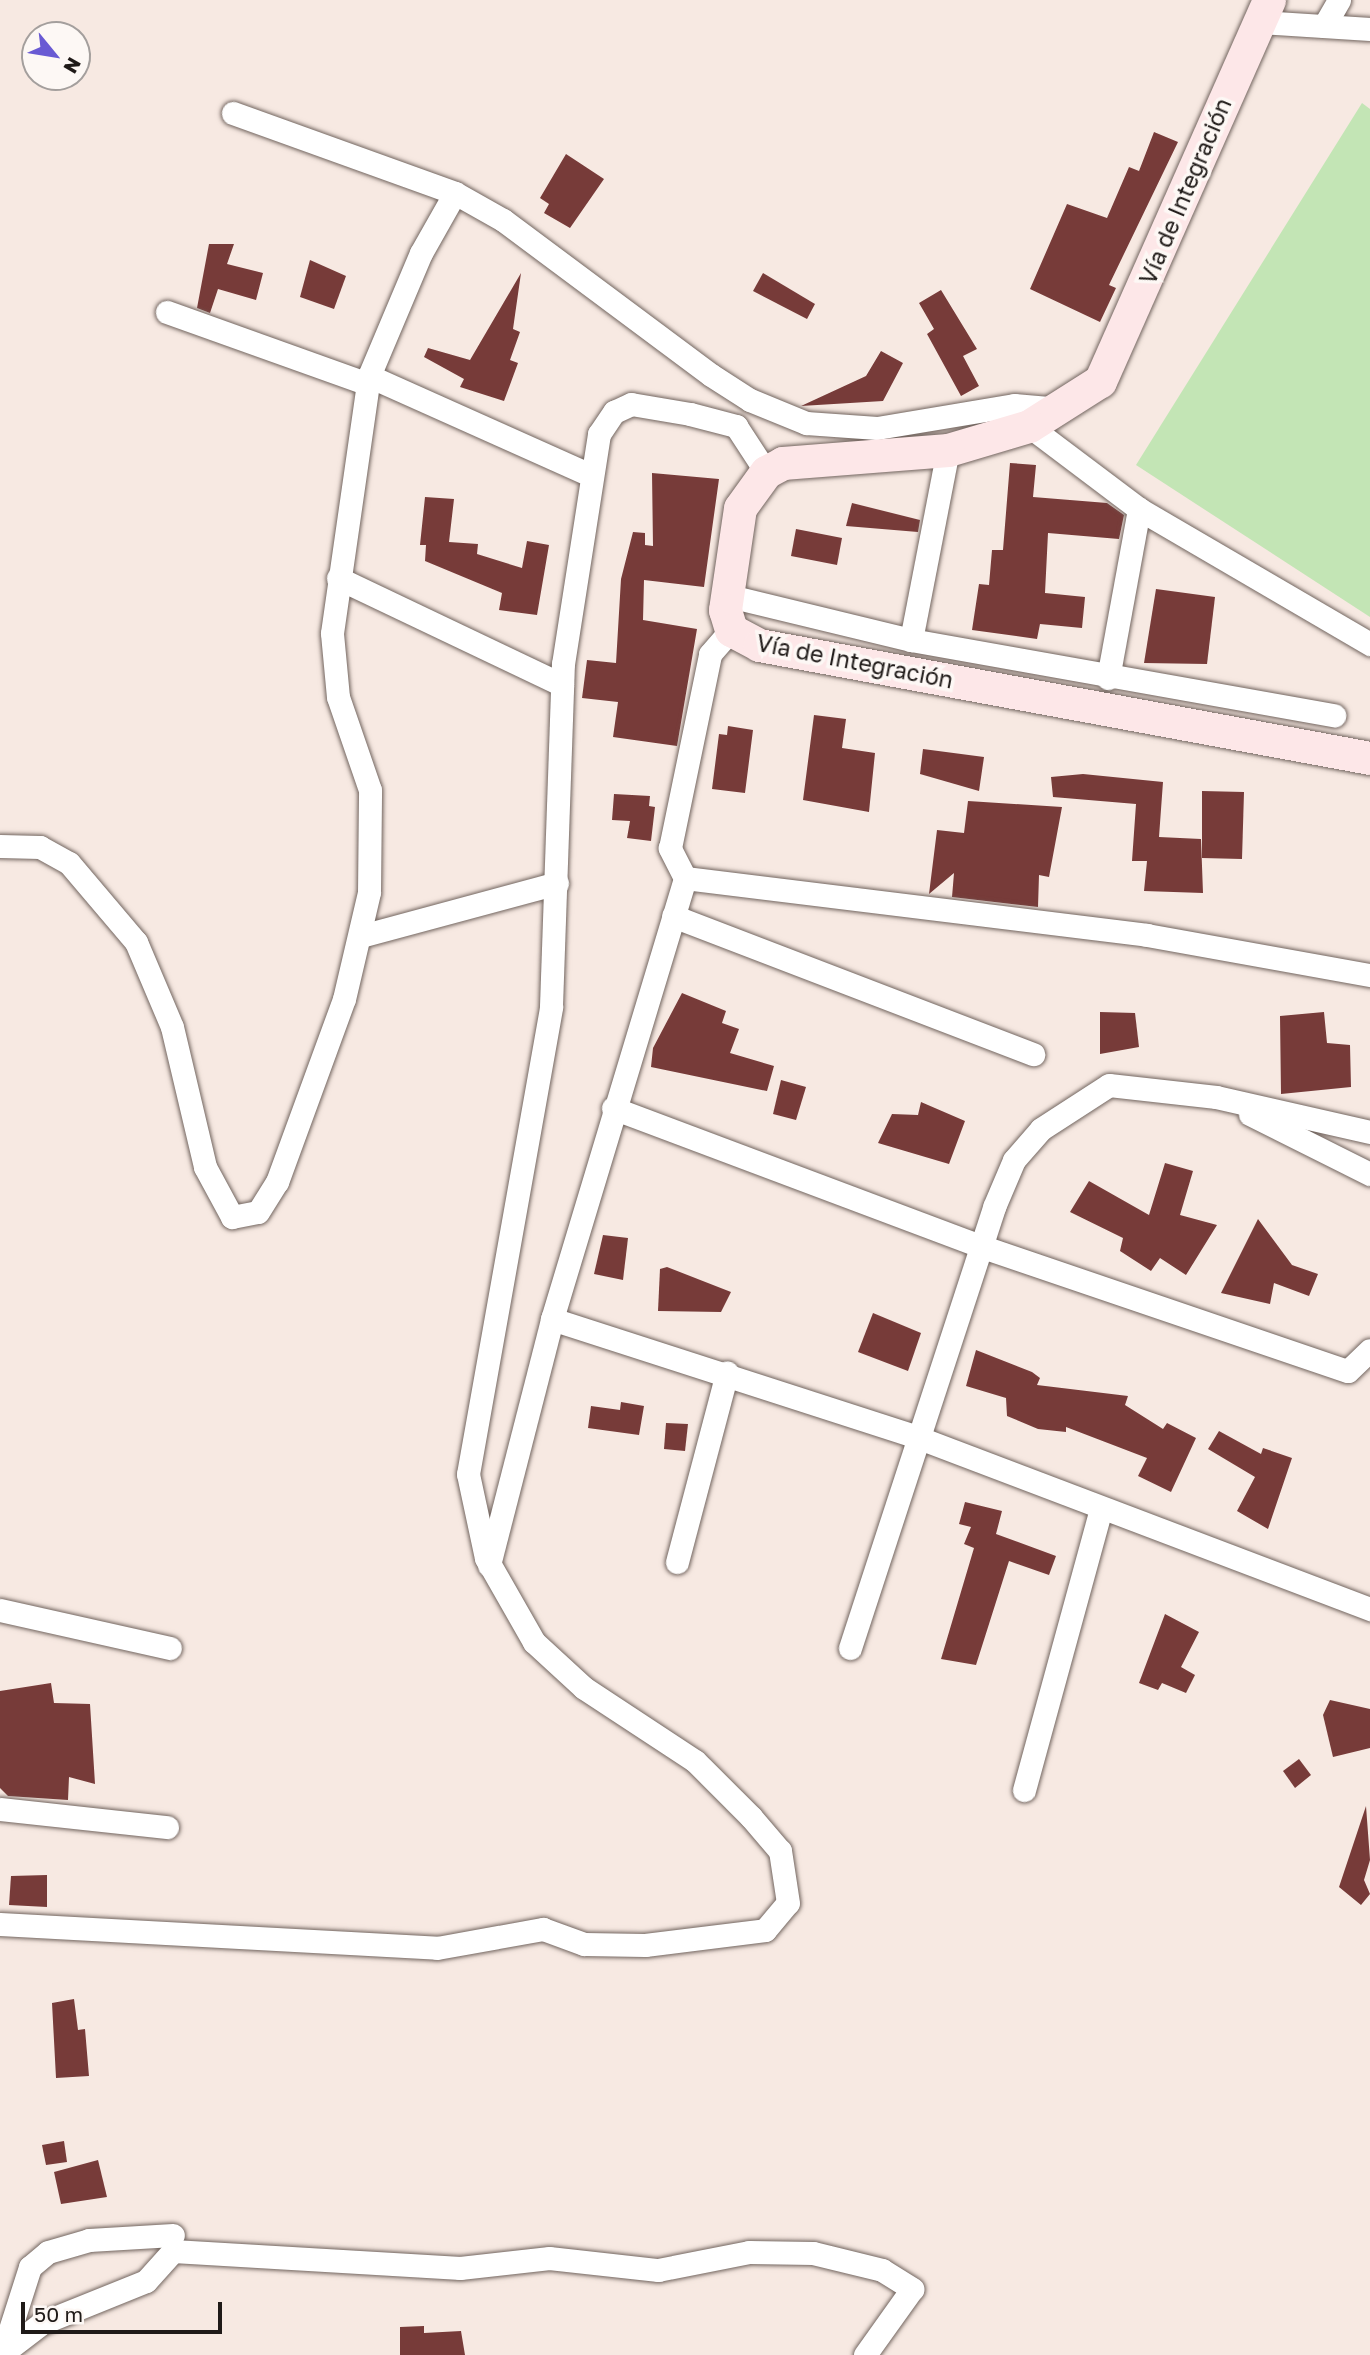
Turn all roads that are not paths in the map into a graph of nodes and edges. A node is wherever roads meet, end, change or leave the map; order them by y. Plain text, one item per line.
1 (1339, 0) edge
2 (1265, 11) edge
3 (1324, 26) junction
4 (1368, 33) edge
5 (233, 113) dead end
6 (455, 193) junction
7 (167, 312) dead end
8 (368, 380) junction
9 (1062, 409) junction
10 (1029, 426) junction
11 (948, 450) junction
12 (766, 472) junction
13 (590, 475) junction
14 (1139, 509) junction
15 (338, 578) junction
16 (725, 595) junction
17 (731, 630) junction
18 (911, 640) junction
19 (1370, 645) edge
20 (1108, 678) junction
21 (562, 685) junction
22 (1334, 715) dead end
23 (1370, 758) edge
24 (0, 846) edge
25 (685, 878) junction
26 (557, 883) junction
27 (673, 916) junction
28 (361, 936) junction
29 (1370, 975) edge
30 (1034, 1054) dead end
31 (1216, 1097) junction
32 (613, 1108) junction
33 (1370, 1132) edge
34 (1370, 1174) edge
35 (983, 1247) junction
36 (552, 1319) junction
37 (1370, 1350) edge
38 (727, 1373) junction
39 (918, 1437) junction
40 (1101, 1509) junction
41 (677, 1562) dead end
42 (489, 1565) junction
43 (1370, 1609) edge
44 (0, 1610) edge
45 (170, 1648) dead end
46 (850, 1648) dead end
47 (1024, 1790) dead end
48 (0, 1809) edge
49 (167, 1827) dead end
50 (0, 1924) edge
51 (173, 2235) dead end
52 (2, 2352) edge
53 (865, 2355) edge

1 - 3 street
2 - 3 street
2 - 9 main road, Vía de Integración
3 - 4 street
5 - 6 street
6 - 8 street
6 - 9 street
7 - 8 street
8 - 13 street
8 - 15 street
9 - 10 main road, Vía de Integración
10 - 11 main road, Vía de Integración
10 - 14 street
11 - 12 main road, Vía de Integración
11 - 18 street
12 - 13 street
12 - 16 main road, Vía de Integración
13 - 21 street
14 - 19 street
14 - 20 street
15 - 21 street
15 - 28 street
16 - 17 main road, Vía de Integración
16 - 18 street
17 - 23 main road, Vía de Integración
17 - 25 street
18 - 20 street
20 - 22 street
21 - 26 street
24 - 28 street
25 - 27 street
25 - 29 street
26 - 28 street
26 - 42 street
27 - 30 street
27 - 32 street
31 - 33 street
31 - 34 street
31 - 35 street
32 - 35 street
32 - 36 street
35 - 37 street
35 - 39 street
36 - 38 street
36 - 42 street
38 - 39 street
38 - 41 street
39 - 40 street
39 - 46 street
40 - 43 street
40 - 47 street
42 - 50 street
44 - 45 street
48 - 49 street
51 - 52 street
52 - 53 street

